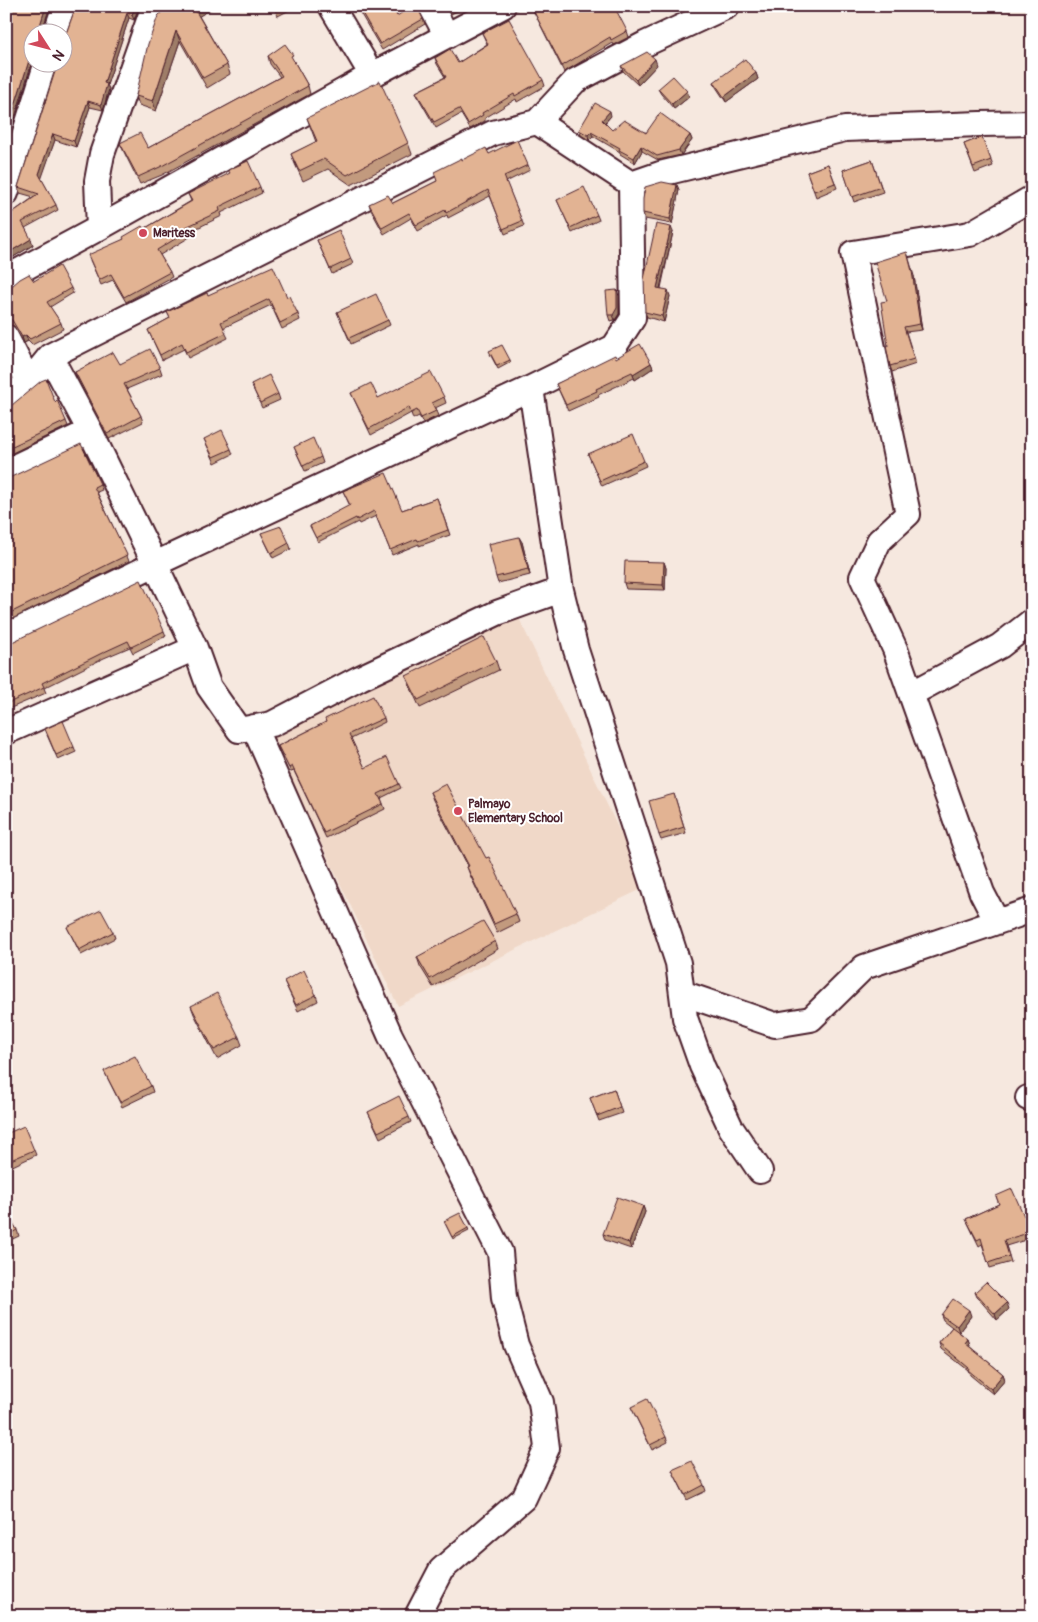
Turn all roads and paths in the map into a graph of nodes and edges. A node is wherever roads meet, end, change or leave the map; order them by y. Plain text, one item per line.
1 (65, 6) edge
2 (154, 6) edge
3 (332, 6) edge
4 (431, 6) edge
5 (503, 6) edge
6 (727, 6) edge
7 (59, 22) edge
8 (447, 36) junction
9 (44, 72) edge
10 (372, 75) junction
11 (538, 122) junction
12 (1032, 123) edge
13 (631, 184) junction
14 (6, 193) edge
15 (1032, 198) edge
16 (100, 228) junction
17 (6, 278) edge
18 (6, 336) edge
19 (50, 356) junction
20 (29, 382) junction
21 (531, 388) junction
22 (6, 400) edge
23 (90, 431) junction
24 (6, 470) edge
25 (155, 564) junction
26 (561, 590) junction
27 (1032, 620) edge
28 (6, 636) edge
29 (195, 648) junction
30 (911, 694) junction
31 (254, 727) junction
32 (6, 732) edge
33 (1032, 910) edge
34 (997, 922) junction
35 (682, 993) junction
36 (760, 1171) dead end
37 (417, 1616) edge

1 - 7 street
2 - 16 street
3 - 10 street
4 - 8 street
5 - 8 street
6 - 11 street
8 - 10 street
9 - 14 street
10 - 16 street
11 - 13 street
11 - 19 street
12 - 13 street
13 - 21 street
15 - 30 street
16 - 17 street
18 - 20 street
19 - 20 street
19 - 23 street
20 - 22 street
21 - 25 street
21 - 26 street
23 - 24 street
23 - 25 street
25 - 28 street
25 - 29 street
26 - 31 street
26 - 35 street
27 - 30 street
29 - 31 street
29 - 32 street
30 - 34 street
31 - 37 street
33 - 34 street
34 - 35 street
35 - 36 street

